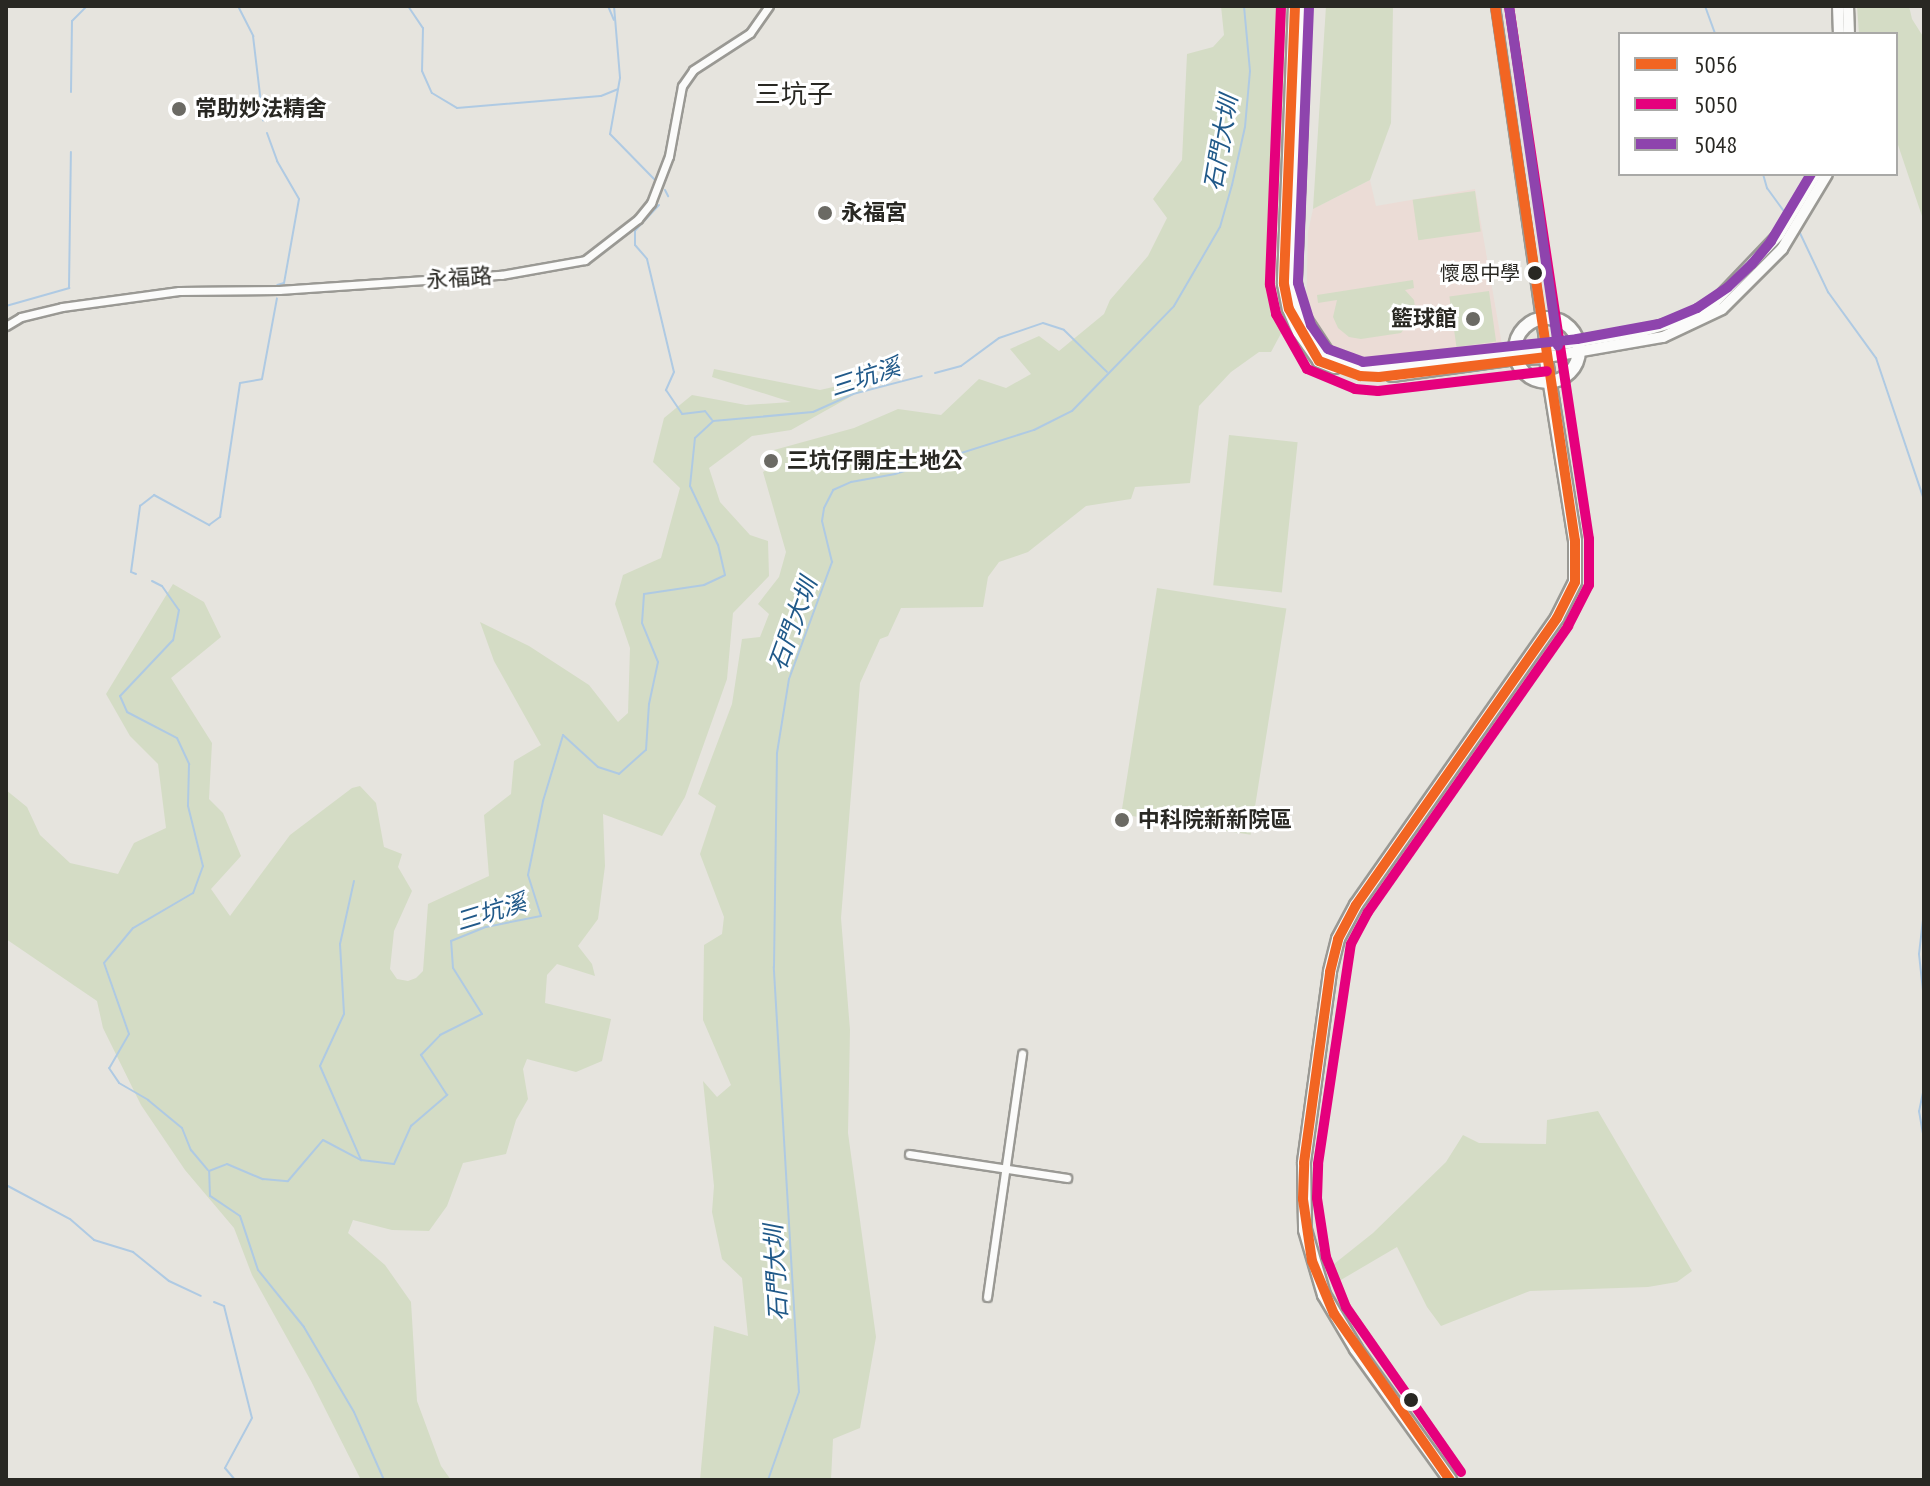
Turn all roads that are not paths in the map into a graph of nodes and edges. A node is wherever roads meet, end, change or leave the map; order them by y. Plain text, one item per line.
1 (769, 6) edge
2 (1295, 6) edge
3 (1305, 6) edge
4 (1495, 6) edge
5 (1838, 6) edge
6 (1848, 6) edge
7 (1839, 32) edge
8 (1849, 32) edge
9 (1815, 176) edge
10 (1826, 176) edge
11 (1541, 319) junction
12 (6, 326) edge
13 (1579, 348) junction
14 (1545, 352) junction
15 (1515, 353) junction
16 (1551, 383) junction
17 (1022, 1053) dead end
18 (909, 1154) dead end
19 (1006, 1169) junction
20 (1067, 1178) dead end
21 (987, 1297) dead end
22 (1450, 1480) edge

1 - 12 street, 永福路
2 - 15 main road
3 - 15 main road
4 - 11 street
5 - 7 main road
6 - 8 main road
9 - 13 main road
10 - 13 main road
11 - 13 main road
11 - 14 street
11 - 15 main road
13 - 14 main road
13 - 16 main road
14 - 15 main road
14 - 16 main road
15 - 16 main road
16 - 22 main road
17 - 19 street
18 - 19 street
19 - 20 street
19 - 21 street

